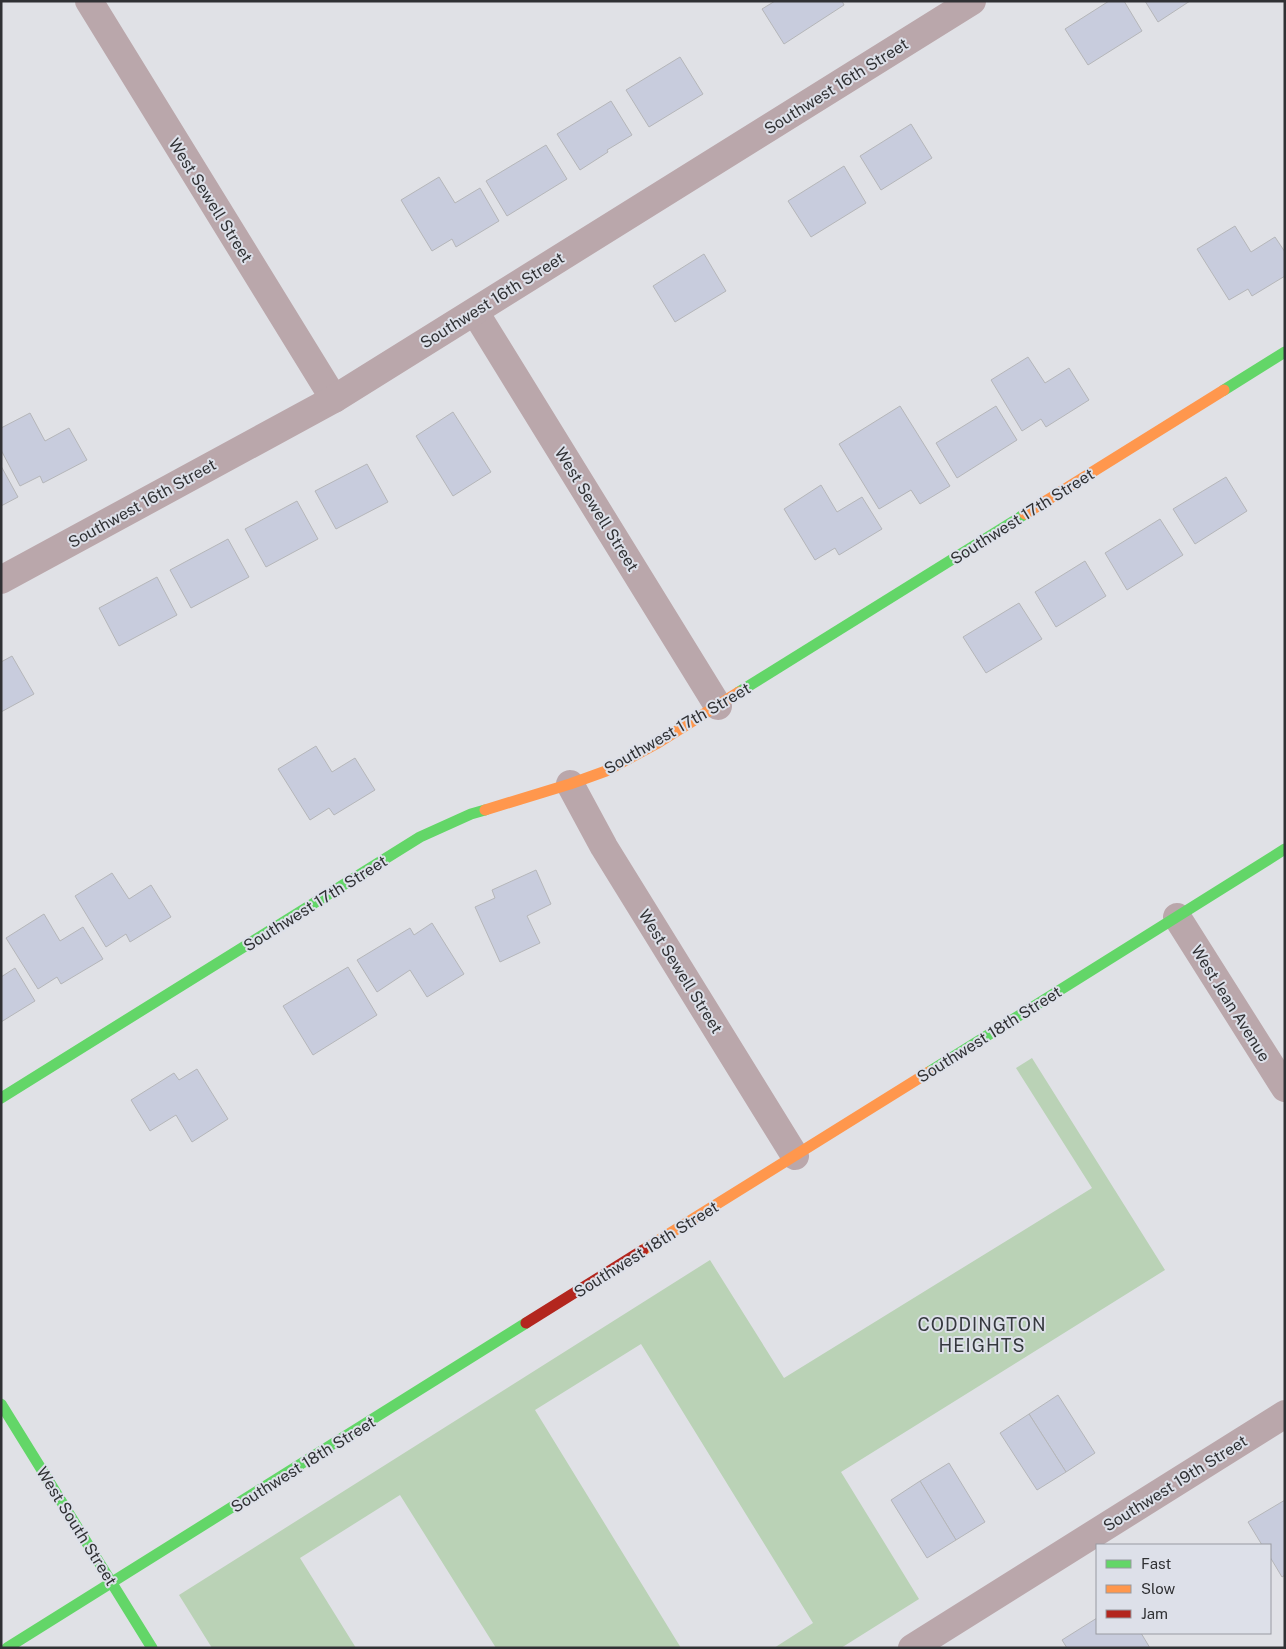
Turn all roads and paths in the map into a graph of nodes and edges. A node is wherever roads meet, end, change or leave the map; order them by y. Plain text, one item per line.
1 (89, 1) edge
2 (972, 1) edge
3 (475, 312) junction
4 (1285, 352) edge
5 (334, 399) junction
6 (1, 580) edge
7 (718, 706) junction
8 (570, 784) junction
9 (1285, 849) edge
10 (1177, 917) junction
11 (1285, 1088) edge
12 (1, 1098) edge
13 (795, 1156) junction
14 (1, 1404) edge
15 (1285, 1414) edge
16 (112, 1583) junction
17 (7, 1648) edge
18 (152, 1648) edge
19 (912, 1648) edge

1 - 5 street, West Sewell Street
2 - 3 street, Southwest 16th Street
3 - 5 street, Southwest 16th Street
3 - 7 street, West Sewell Street
4 - 7 street, Southwest 17th Street
5 - 6 street, Southwest 16th Street
7 - 8 street, Southwest 17th Street
8 - 12 street, Southwest 17th Street
8 - 13 street, West Sewell Street
9 - 10 street, Southwest 18th Street
10 - 11 street, West Jean Avenue
10 - 13 street, Southwest 18th Street
13 - 16 street, Southwest 18th Street
14 - 16 street, West South Street
15 - 19 street, Southwest 19th Street
16 - 17 street, Southwest 18th Street
16 - 18 street, West South Street

